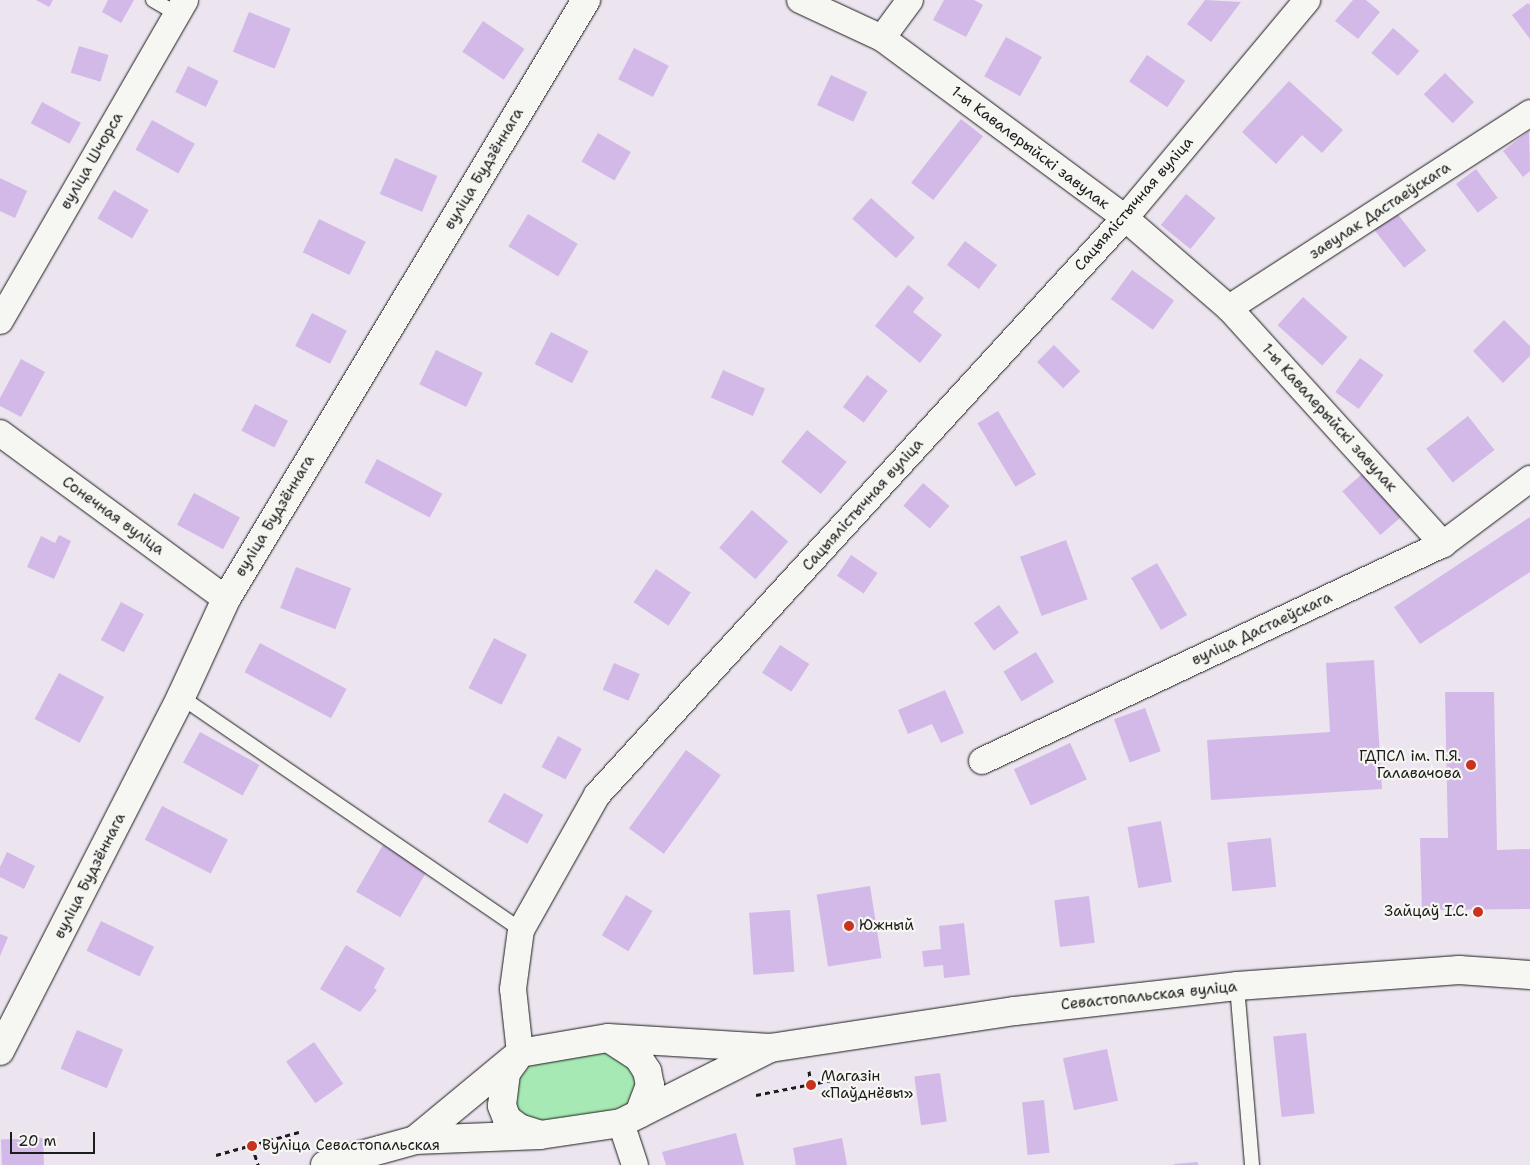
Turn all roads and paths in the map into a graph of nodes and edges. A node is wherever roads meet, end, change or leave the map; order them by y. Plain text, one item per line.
1 (153, 0) edge
2 (586, 0) edge
3 (800, 0) edge
4 (910, 0) edge
5 (1307, 0) edge
6 (181, 7) edge
7 (882, 38) junction
8 (1530, 113) edge
9 (1125, 218) junction
10 (1229, 308) junction
11 (0, 321) edge
12 (0, 433) edge
13 (1530, 479) edge
14 (1443, 544) junction
15 (226, 599) junction
16 (181, 697) junction
17 (982, 761) dead end
18 (521, 930) junction
19 (1530, 974) edge
20 (1237, 986) junction
21 (608, 1038) junction
22 (770, 1048) junction
23 (0, 1051) edge
24 (520, 1053) junction
25 (847, 1077) dead end
26 (756, 1095) dead end
27 (630, 1119) junction
28 (299, 1132) dead end
29 (540, 1135) junction
30 (415, 1140) junction
31 (252, 1146) junction
32 (216, 1155) dead end
33 (384, 1157) edge
34 (258, 1165) edge
35 (325, 1165) edge
36 (635, 1165) edge
37 (1252, 1165) edge

1 - 6 lane
2 - 15 street, вуліца Будзённага
3 - 7 street, 1-ы Кавалерыйскі завулак
4 - 7 street
5 - 9 street, Сацыялістычная вуліца
6 - 11 street, вуліца Шчорса
7 - 9 street, 1-ы Кавалерыйскі завулак
8 - 10 street, завулак Дастаеўскага
9 - 10 street, 1-ы Кавалерыйскі завулак
9 - 18 street, Сацыялістычная вуліца
10 - 14 street, 1-ы Кавалерыйскі завулак
12 - 15 street, Сонечная вуліца
13 - 14 street, вуліца Дастаеўскага
14 - 17 street, вуліца Дастаеўскага
15 - 16 street, вуліца Будзённага
16 - 18 lane
16 - 23 street, вуліца Будзённага
18 - 24 street, Сацыялістычная вуліца
19 - 20 street, Севастопальская вуліца
20 - 22 street, Севастопальская вуліца
20 - 37 lane
21 - 22 street, Севастопальская вуліца
21 - 24 street, Севастопальская вуліца
21 - 27 street
22 - 27 street, Севастопальская вуліца
24 - 29 street
24 - 30 street, Севастопальская вуліца
25 - 26 path
27 - 29 street, Севастопальская вуліца
27 - 36 street
28 - 31 path
29 - 30 street, Севастопальская вуліца
30 - 33 street, Севастопальская вуліца
31 - 32 path
31 - 34 path
33 - 35 street, Севастопальская вуліца

